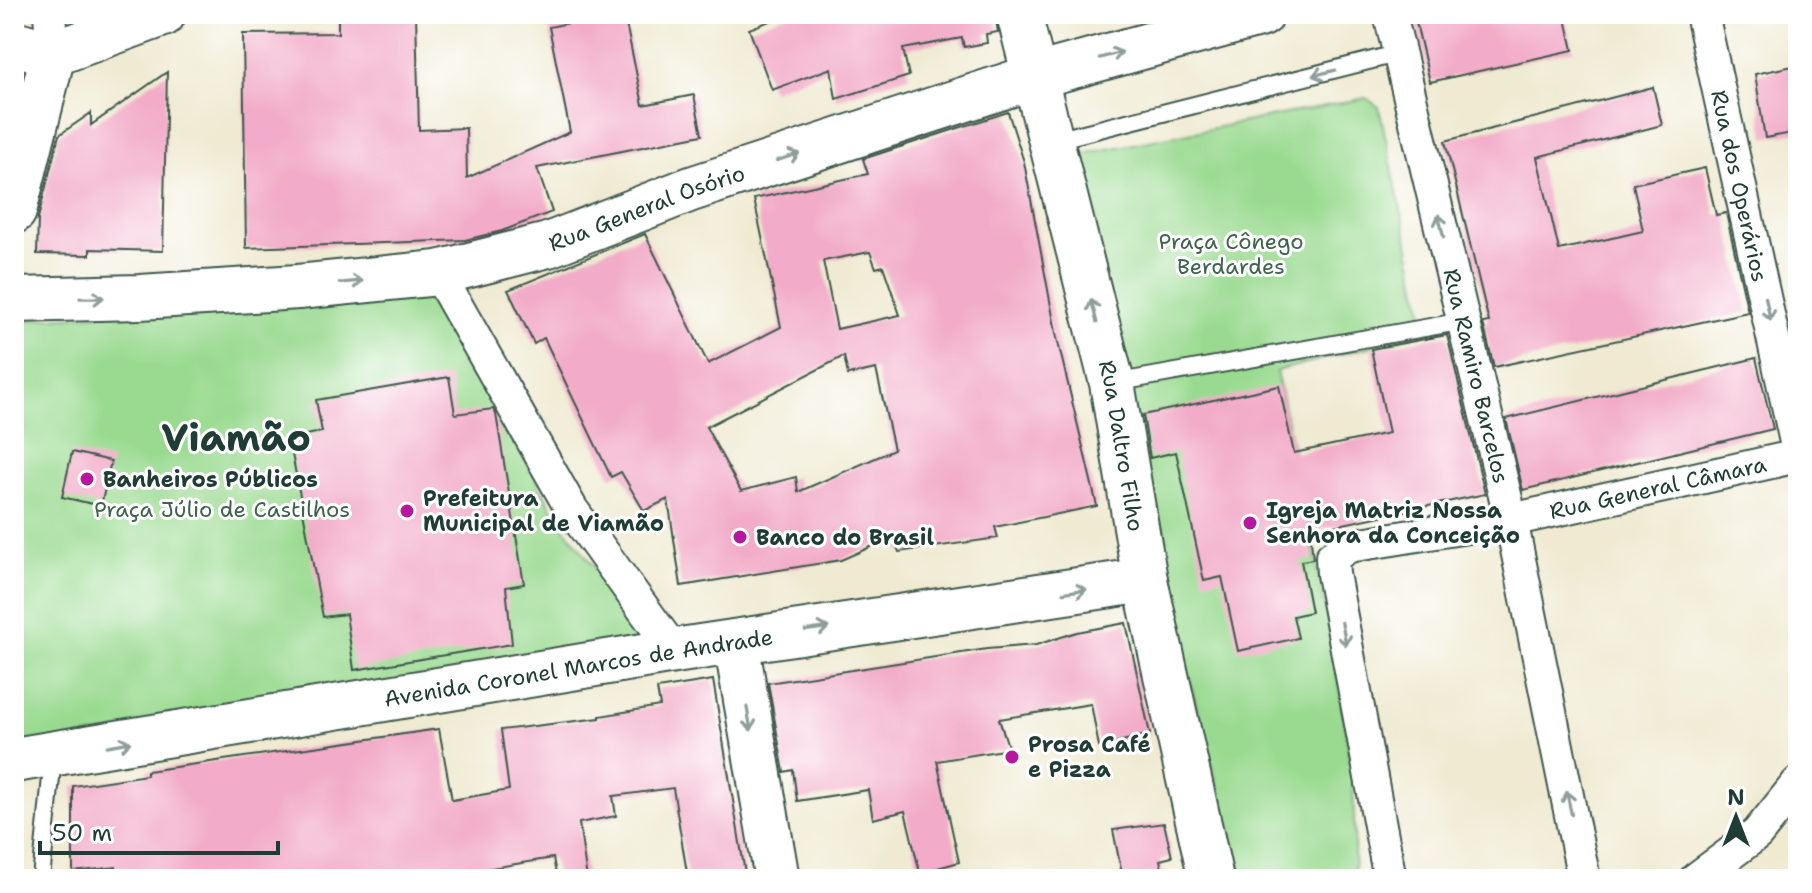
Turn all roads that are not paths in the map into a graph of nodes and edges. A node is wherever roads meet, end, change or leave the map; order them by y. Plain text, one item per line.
1 (163, 14) edge
2 (1019, 14) edge
3 (1262, 14) edge
4 (1390, 14) edge
5 (1702, 14) edge
6 (39, 37) edge
7 (1400, 53) junction
8 (1036, 76) junction
9 (1052, 142) junction
10 (14, 211) edge
11 (438, 273) junction
12 (14, 300) edge
13 (1464, 321) junction
14 (1112, 383) junction
15 (1798, 454) edge
16 (1511, 520) junction
17 (1145, 580) junction
18 (736, 642) junction
19 (674, 651) junction
20 (34, 757) edge
21 (1798, 783) edge
22 (41, 879) edge
23 (777, 879) edge
24 (1211, 879) edge
25 (1390, 879) edge
26 (1584, 879) edge
27 (1696, 879) edge

1 - 6 main road
2 - 8 main road, Rua Daltro Filho
8 -> 3 main road, Rua General Osório
4 - 7 street, Rua Ramiro Barcelos
5 -> 15 street, Rua dos Operários
6 - 10 main road
7 -> 9 lane
13 -> 7 street, Rua Ramiro Barcelos
8 - 9 main road, Rua Daltro Filho
11 -> 8 main road, Rua General Osório
14 -> 9 main road, Rua Daltro Filho
12 -> 11 main road, Rua General Osório
11 - 19 street
13 - 14 lane
13 - 16 street, Rua Ramiro Barcelos
14 - 17 main road, Rua Daltro Filho
15 - 16 street, Rua General Câmara
16 -> 25 street, Rua General Câmara
26 -> 16 street, Rua Ramiro Barcelos
18 -> 17 main road, Avenida Coronel Marcos de Andrade
17 - 24 main road, Rua Daltro Filho
18 - 19 main road, Avenida Coronel Marcos de Andrade
18 -> 23 main road
20 -> 19 main road, Avenida Coronel Marcos de Andrade
20 - 22 lane
21 - 27 street

